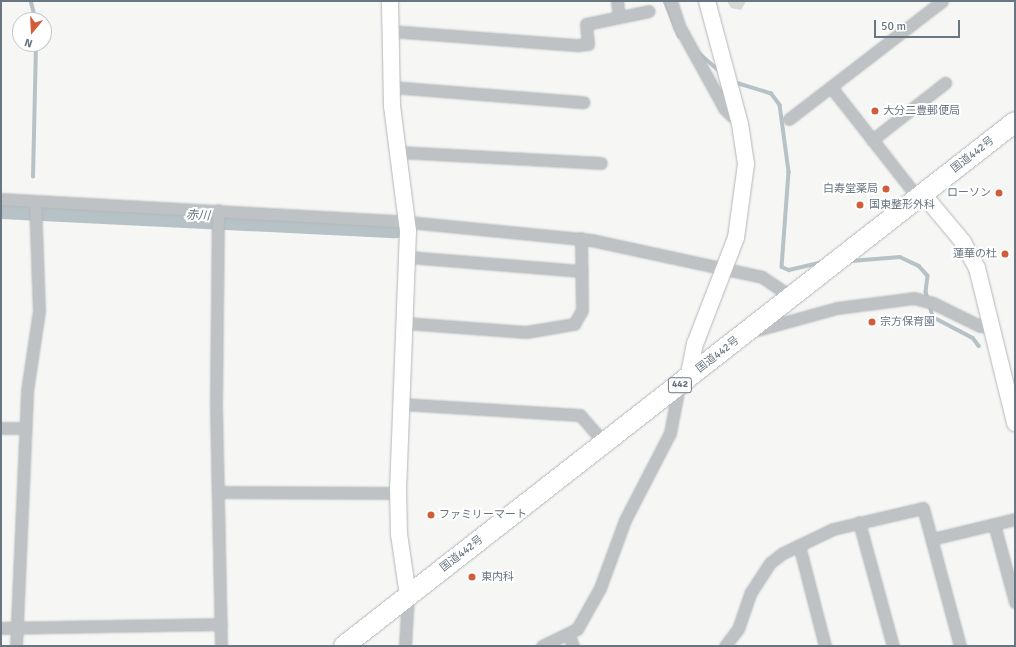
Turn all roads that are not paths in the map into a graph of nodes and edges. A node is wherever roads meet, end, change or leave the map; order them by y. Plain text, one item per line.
1 (390, 1) edge
2 (616, 1) edge
3 (671, 1) edge
4 (707, 1) edge
5 (942, 1) edge
6 (649, 11) dead end
7 (619, 17) junction
8 (390, 31) junction
9 (945, 83) dead end
10 (391, 87) junction
11 (831, 88) junction
12 (582, 102) dead end
13 (738, 115) junction
14 (789, 119) dead end
15 (1015, 122) edge
16 (872, 140) junction
17 (399, 152) junction
18 (602, 162) dead end
19 (921, 196) junction
20 (1, 199) edge
21 (35, 201) junction
22 (218, 210) junction
23 (407, 222) junction
24 (581, 238) junction
25 (408, 257) junction
26 (725, 268) junction
27 (582, 271) junction
28 (792, 297) junction
29 (406, 324) junction
30 (992, 327) junction
31 (746, 334) junction
32 (683, 382) junction
33 (402, 404) junction
34 (1015, 421) edge
35 (1, 428) edge
36 (25, 428) junction
37 (605, 444) junction
38 (219, 492) junction
39 (398, 493) junction
40 (1015, 518) edge
41 (859, 522) junction
42 (994, 524) junction
43 (932, 539) junction
44 (800, 545) junction
45 (408, 596) junction
46 (1015, 602) edge
47 (221, 624) junction
48 (1, 628) edge
49 (17, 628) junction
50 (571, 641) edge
51 (16, 646) edge
52 (221, 646) edge
53 (344, 646) edge
54 (404, 646) edge
55 (542, 646) edge
56 (725, 646) edge
57 (826, 646) edge
58 (892, 646) edge
59 (960, 646) edge

1 - 8 street
2 - 7 street
3 - 13 street
4 - 13 street
5 - 11 street
6 - 7 street
7 - 8 street
8 - 10 street
9 - 16 street
10 - 12 street
10 - 17 street
11 - 14 street
11 - 16 street
13 - 26 street
15 - 19 highway, 国道442号 / 442
16 - 19 street
17 - 18 street
17 - 23 street
19 - 28 highway, 国道442号 / 442
19 - 30 street
20 - 21 street
21 - 22 street
21 - 36 street
22 - 23 street
22 - 38 street
23 - 24 street
23 - 25 street
24 - 26 street
24 - 27 street
25 - 27 street
25 - 29 street
26 - 28 street
26 - 32 street
27 - 29 street
28 - 31 highway, 国道442号 / 442
29 - 33 street
30 - 31 street
30 - 34 street
31 - 32 highway, 国道442号 / 442
32 - 37 highway, 国道442号 / 442
32 - 50 street
33 - 37 street
33 - 39 street
35 - 36 street
36 - 49 street
37 - 45 highway, 国道442号 / 442
38 - 39 street
38 - 47 street
39 - 45 street
40 - 42 street
41 - 43 street
41 - 44 street
41 - 58 street
42 - 43 street
42 - 46 street
43 - 59 street
44 - 56 street
44 - 57 street
45 - 53 highway, 国道442号 / 442
45 - 54 street
47 - 49 street
47 - 52 street
48 - 49 street
49 - 51 street
50 - 55 street

